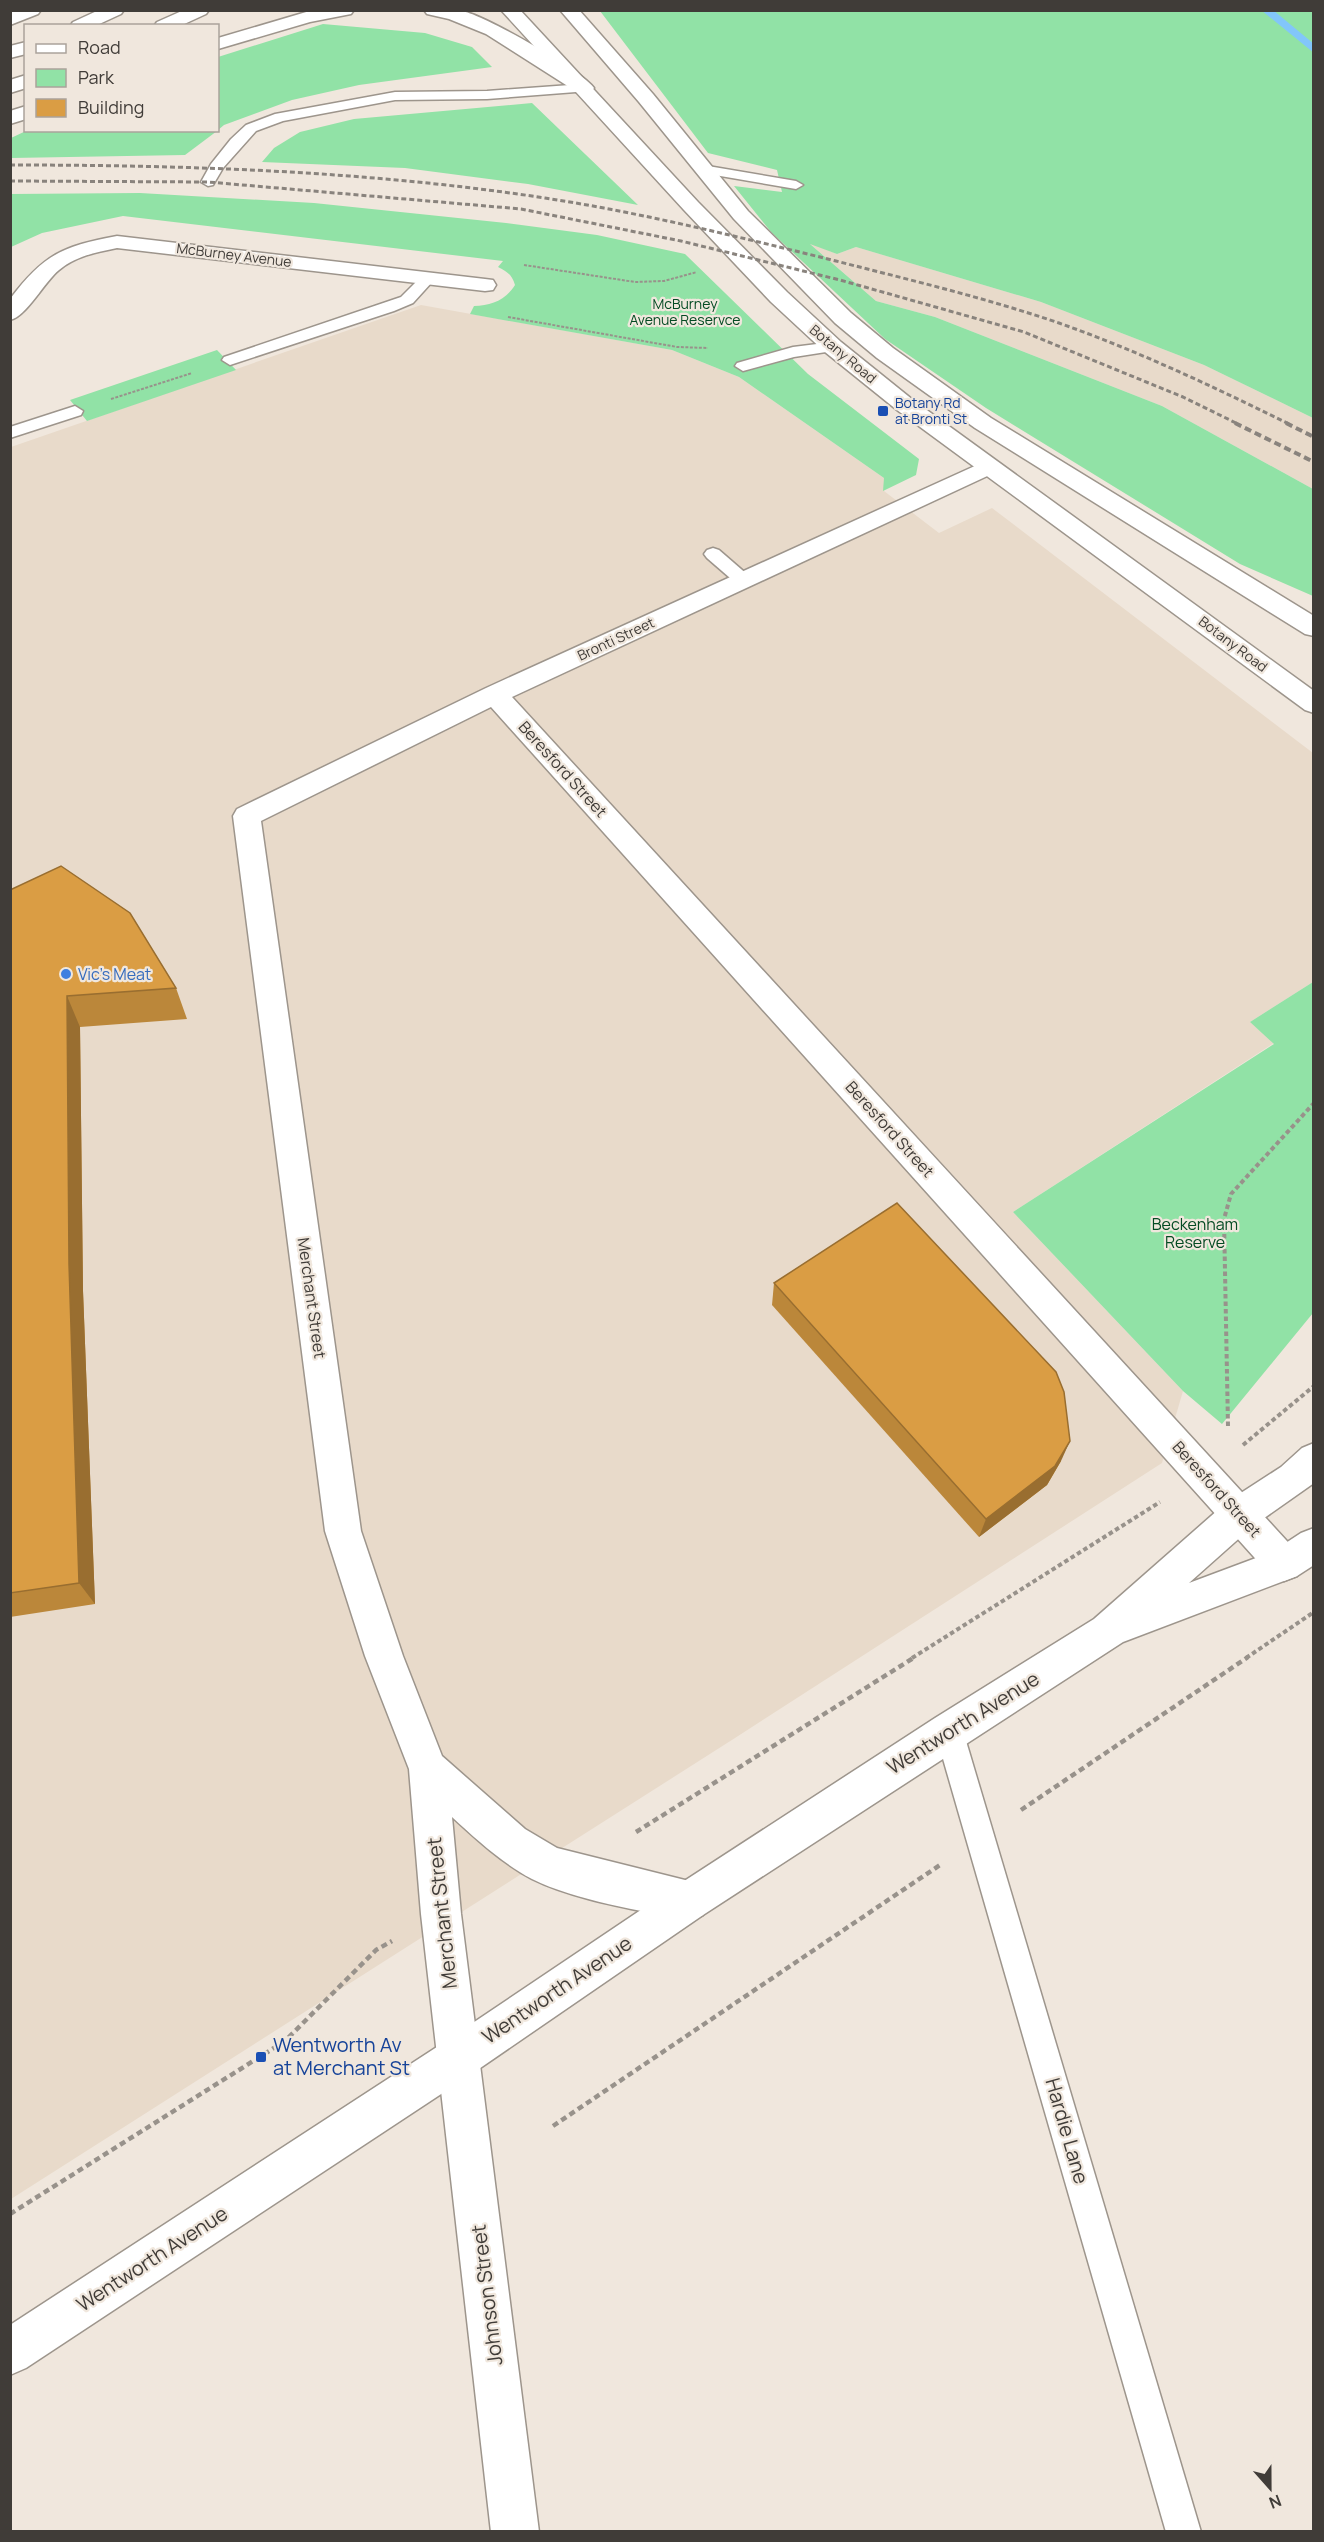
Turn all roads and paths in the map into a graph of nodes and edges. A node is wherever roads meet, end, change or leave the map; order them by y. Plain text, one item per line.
1 (32, 10) edge
2 (116, 10) edge
3 (200, 10) edge
4 (271, 10) edge
5 (345, 10) edge
6 (433, 10) edge
7 (510, 10) edge
8 (569, 10) edge
9 (582, 19) edge
10 (10, 20) edge
11 (84, 24) edge
12 (168, 24) edge
13 (219, 33) edge
14 (219, 44) edge
15 (584, 88) junction
16 (702, 170) junction
17 (208, 182) dead end
18 (796, 185) dead end
19 (702, 271) dead end
20 (428, 278) junction
21 (485, 285) joint
22 (10, 314) edge
23 (502, 316) dead end
24 (833, 347) junction
25 (711, 348) dead end
26 (230, 360) joint
27 (743, 366) dead end
28 (75, 411) joint
29 (10, 433) edge
30 (988, 466) junction
31 (713, 554) dead end
32 (743, 580) junction
33 (1314, 628) edge
34 (495, 694) junction
35 (1314, 704) edge
36 (247, 816) joint
37 (1314, 1103) edge
38 (1314, 1386) edge
39 (1228, 1433) dead end
40 (1237, 1450) dead end
41 (1314, 1459) edge
42 (1166, 1499) dead end
43 (1240, 1514) junction
44 (1299, 1554) edge
45 (1314, 1612) edge
46 (1107, 1632) junction
47 (948, 1731) junction
48 (428, 1769) junction
49 (632, 1834) dead end
50 (981, 1838) junction
51 (689, 1901) junction
52 (376, 1950) dead end
53 (458, 2058) junction
54 (553, 2126) dead end
55 (10, 2214) edge
56 (10, 2352) edge
57 (515, 2532) edge
58 (1184, 2532) edge

1 - 10 main road
2 - 11 main road
3 - 12 main road
4 - 13 main road
5 - 14 main road
6 - 15 main road
7 - 15 main road, Botany Road
8 - 9 main road, Botany Road
9 - 16 main road, Botany Road
15 - 17 lane
15 - 24 main road, Botany Road
16 - 18 lane
16 - 33 main road, Botany Road
19 - 21 path
20 - 21 main road, McBurney Avenue
20 - 22 main road, McBurney Avenue
20 - 26 lane
23 - 25 path
24 - 27 lane
24 - 30 main road, Botany Road
26 - 28 path
28 - 29 lane
30 - 32 main road, Bronti Street
30 - 35 main road, Botany Road
31 - 32 lane
32 - 34 main road, Bronti Street
34 - 36 main road, Bronti Street
34 - 43 main road, Beresford Street
36 - 48 main road, Merchant Street
37 - 39 path
38 - 40 path
41 - 43 main road, Wentworth Avenue
42 - 49 path
43 - 44 main road, Beresford Street
43 - 46 main road, Wentworth Avenue
44 - 46 main road, Wentworth Avenue
45 - 50 path
46 - 47 main road, Wentworth Avenue
47 - 50 lane, Hardie Lane
47 - 51 main road, Wentworth Avenue
48 - 51 main road, Merchant Street
48 - 53 main road, Merchant Street
50 - 54 path
50 - 58 lane, Hardie Lane
51 - 53 main road, Wentworth Avenue
52 - 55 path
53 - 56 main road, Wentworth Avenue
53 - 57 main road, Johnson Street

